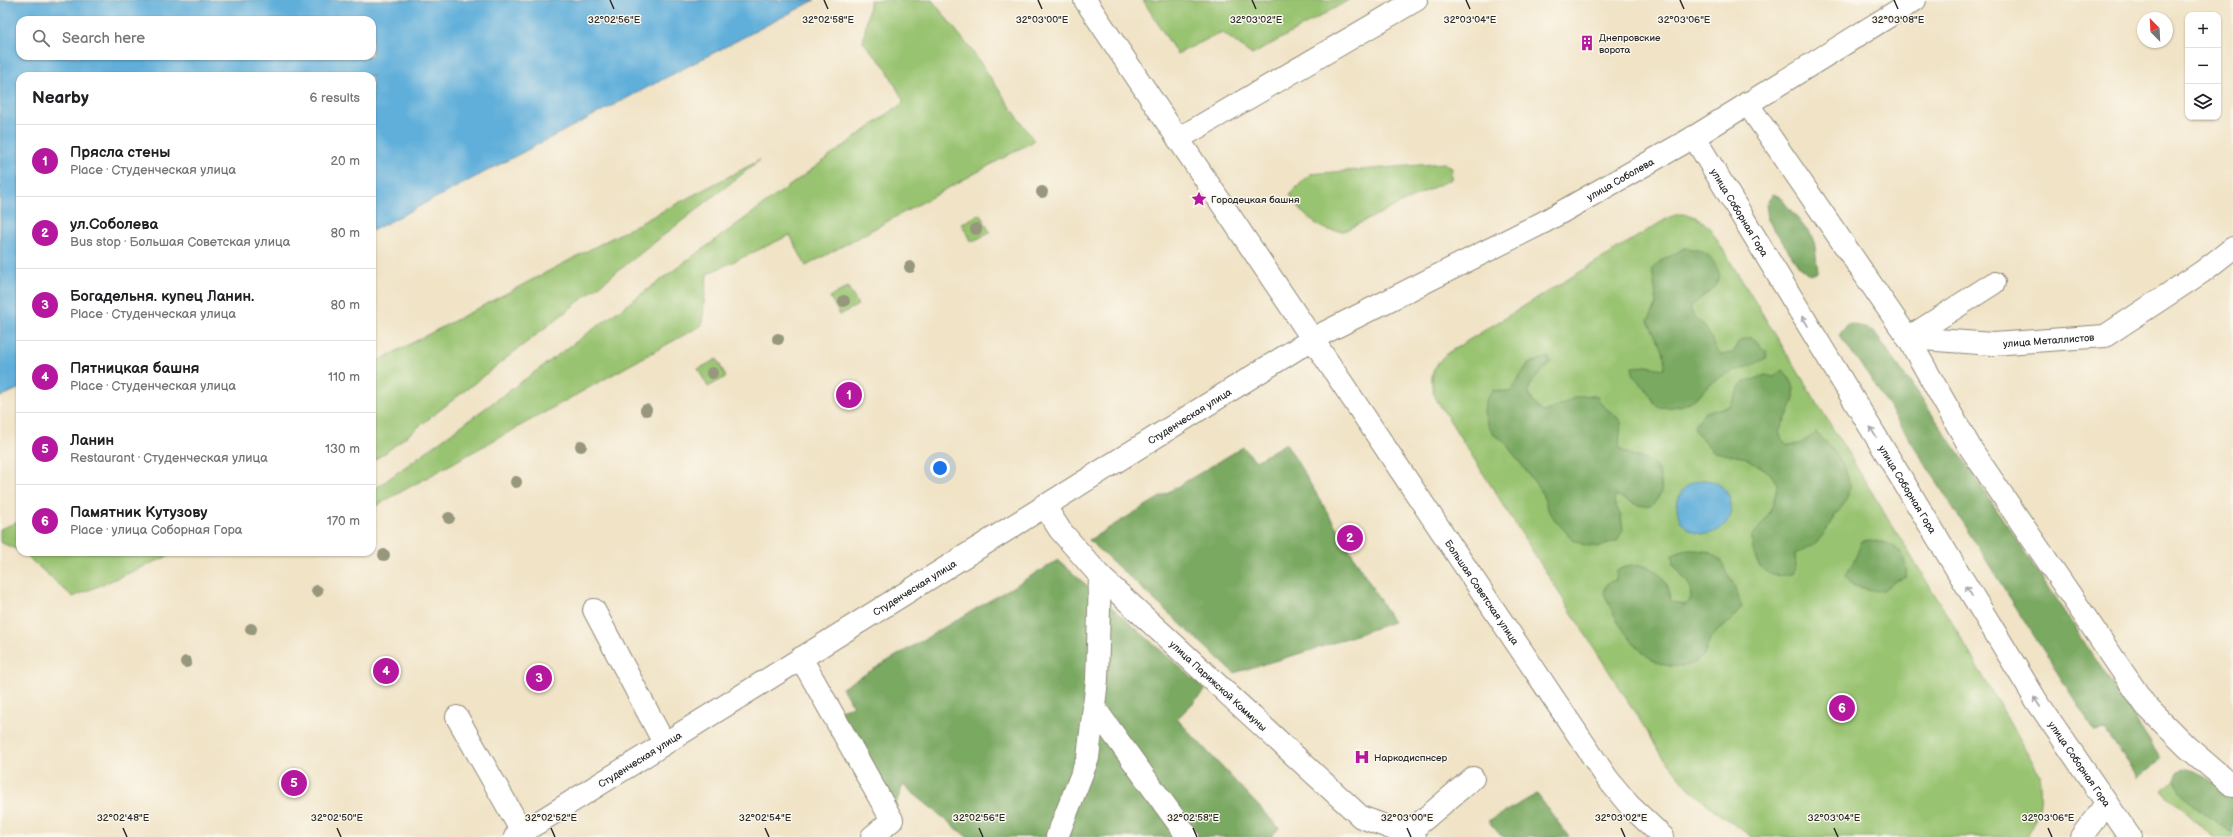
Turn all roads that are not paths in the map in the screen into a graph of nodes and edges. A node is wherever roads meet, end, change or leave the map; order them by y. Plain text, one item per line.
1 (1085, 0) edge
2 (1416, 0) edge
3 (1915, 0) edge
4 (1747, 103) junction
5 (1694, 137) junction
6 (1178, 139) junction
7 (2233, 248) edge
8 (1994, 283) dead end
9 (1314, 338) junction
10 (1908, 338) junction
11 (1044, 506) junction
12 (1100, 576) junction
13 (594, 610) dead end
14 (801, 658) junction
15 (1094, 707) junction
16 (457, 717) dead end
17 (664, 743) junction
18 (1473, 778) dead end
19 (2233, 786) edge
20 (2106, 804) junction
21 (892, 828) edge
22 (521, 836) edge
23 (1411, 836) edge
24 (872, 837) edge
25 (1057, 837) edge
26 (1188, 837) edge
27 (1663, 837) edge
28 (2081, 837) edge
29 (2130, 837) edge

1 - 6 main road, Большая Советская улица
2 - 6 main road
3 - 4 main road, улица Соболева
4 - 5 main road, улица Соболева
4 - 10 main road
5 - 9 main road, улица Соболева
20 -> 5 main road, улица Соборная Гора
6 - 9 main road, Большая Советская улица
7 - 10 main road, улица Металлистов
8 - 10 main road
9 - 11 main road, Студенческая улица
9 - 27 main road, Большая Советская улица
10 - 19 main road
11 - 12 main road, улица Парижской Коммуны
11 - 14 main road, Студенческая улица
12 - 15 main road
12 - 23 main road, улица Парижской Коммуны
13 - 17 main road
14 - 17 main road, Студенческая улица
14 - 21 main road
15 - 25 main road
15 - 26 main road
16 - 22 main road
17 - 22 main road, Студенческая улица
18 - 23 main road
20 - 28 main road
20 - 29 main road, улица Соборная Гора
21 - 24 main road

